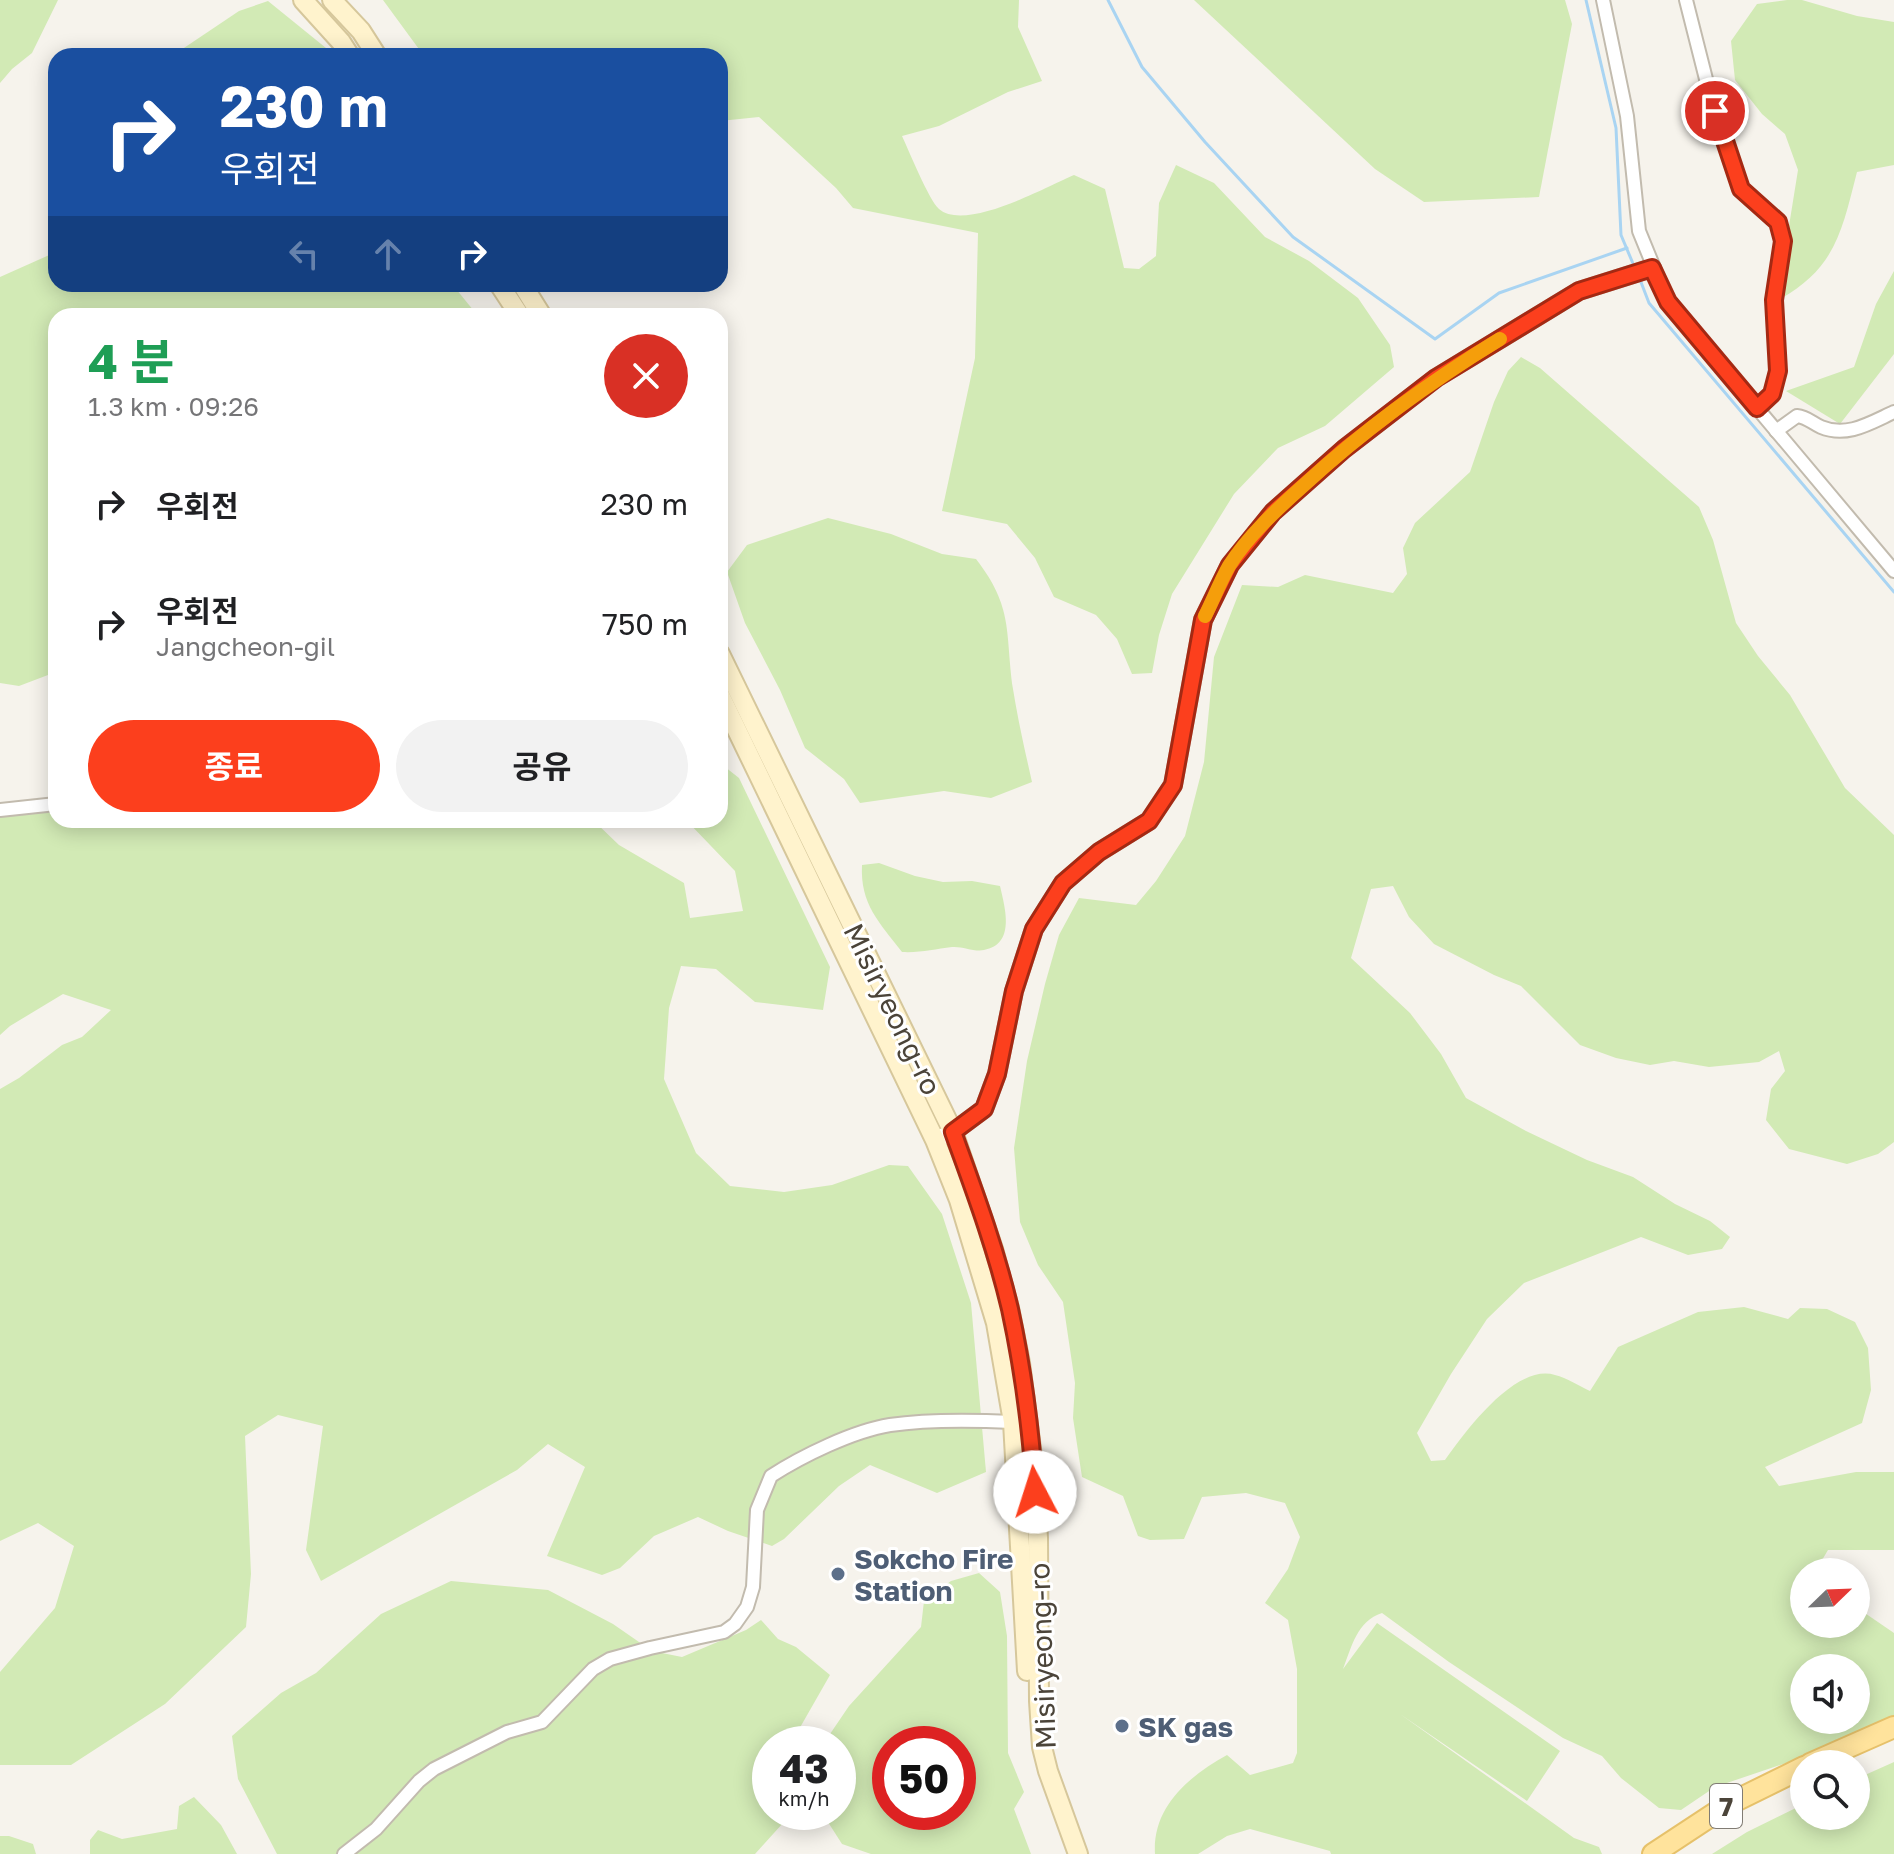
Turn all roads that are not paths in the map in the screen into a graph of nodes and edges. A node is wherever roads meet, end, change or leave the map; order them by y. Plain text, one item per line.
1 (303, 0) edge
2 (332, 0) edge
3 (1603, 0) edge
4 (1686, 0) edge
5 (345, 48) edge
6 (372, 48) edge
7 (1649, 269) junction
8 (1757, 408) junction
9 (1894, 412) edge
10 (1776, 431) junction
11 (1894, 571) edge
12 (728, 670) edge
13 (728, 712) edge
14 (48, 805) edge
15 (0, 810) edge
16 (953, 1132) junction
17 (935, 1140) junction
18 (1013, 1422) junction
19 (1894, 1727) edge
20 (1894, 1737) edge
21 (1842, 1750) edge
22 (1863, 1750) edge
23 (1790, 1774) edge
24 (1790, 1783) edge
25 (344, 1854) edge
26 (1065, 1854) edge
27 (1078, 1854) edge
28 (1653, 1854) edge
29 (1673, 1854) edge

1 - 5 main road
2 - 6 main road
3 - 7 street
4 - 8 street
7 - 8 street
7 - 16 street
8 - 10 street
9 - 10 street
10 - 11 street
12 - 16 main road, Misiryeong-ro
13 - 17 main road, Misiryeong-ro
14 - 15 street
16 - 17 street
16 - 27 main road, Misiryeong-ro
17 - 18 main road, Misiryeong-ro
18 - 25 street
18 - 26 main road, Misiryeong-ro
19 - 21 main road
20 - 22 main road
23 - 28 main road, 7
24 - 29 main road, 7

